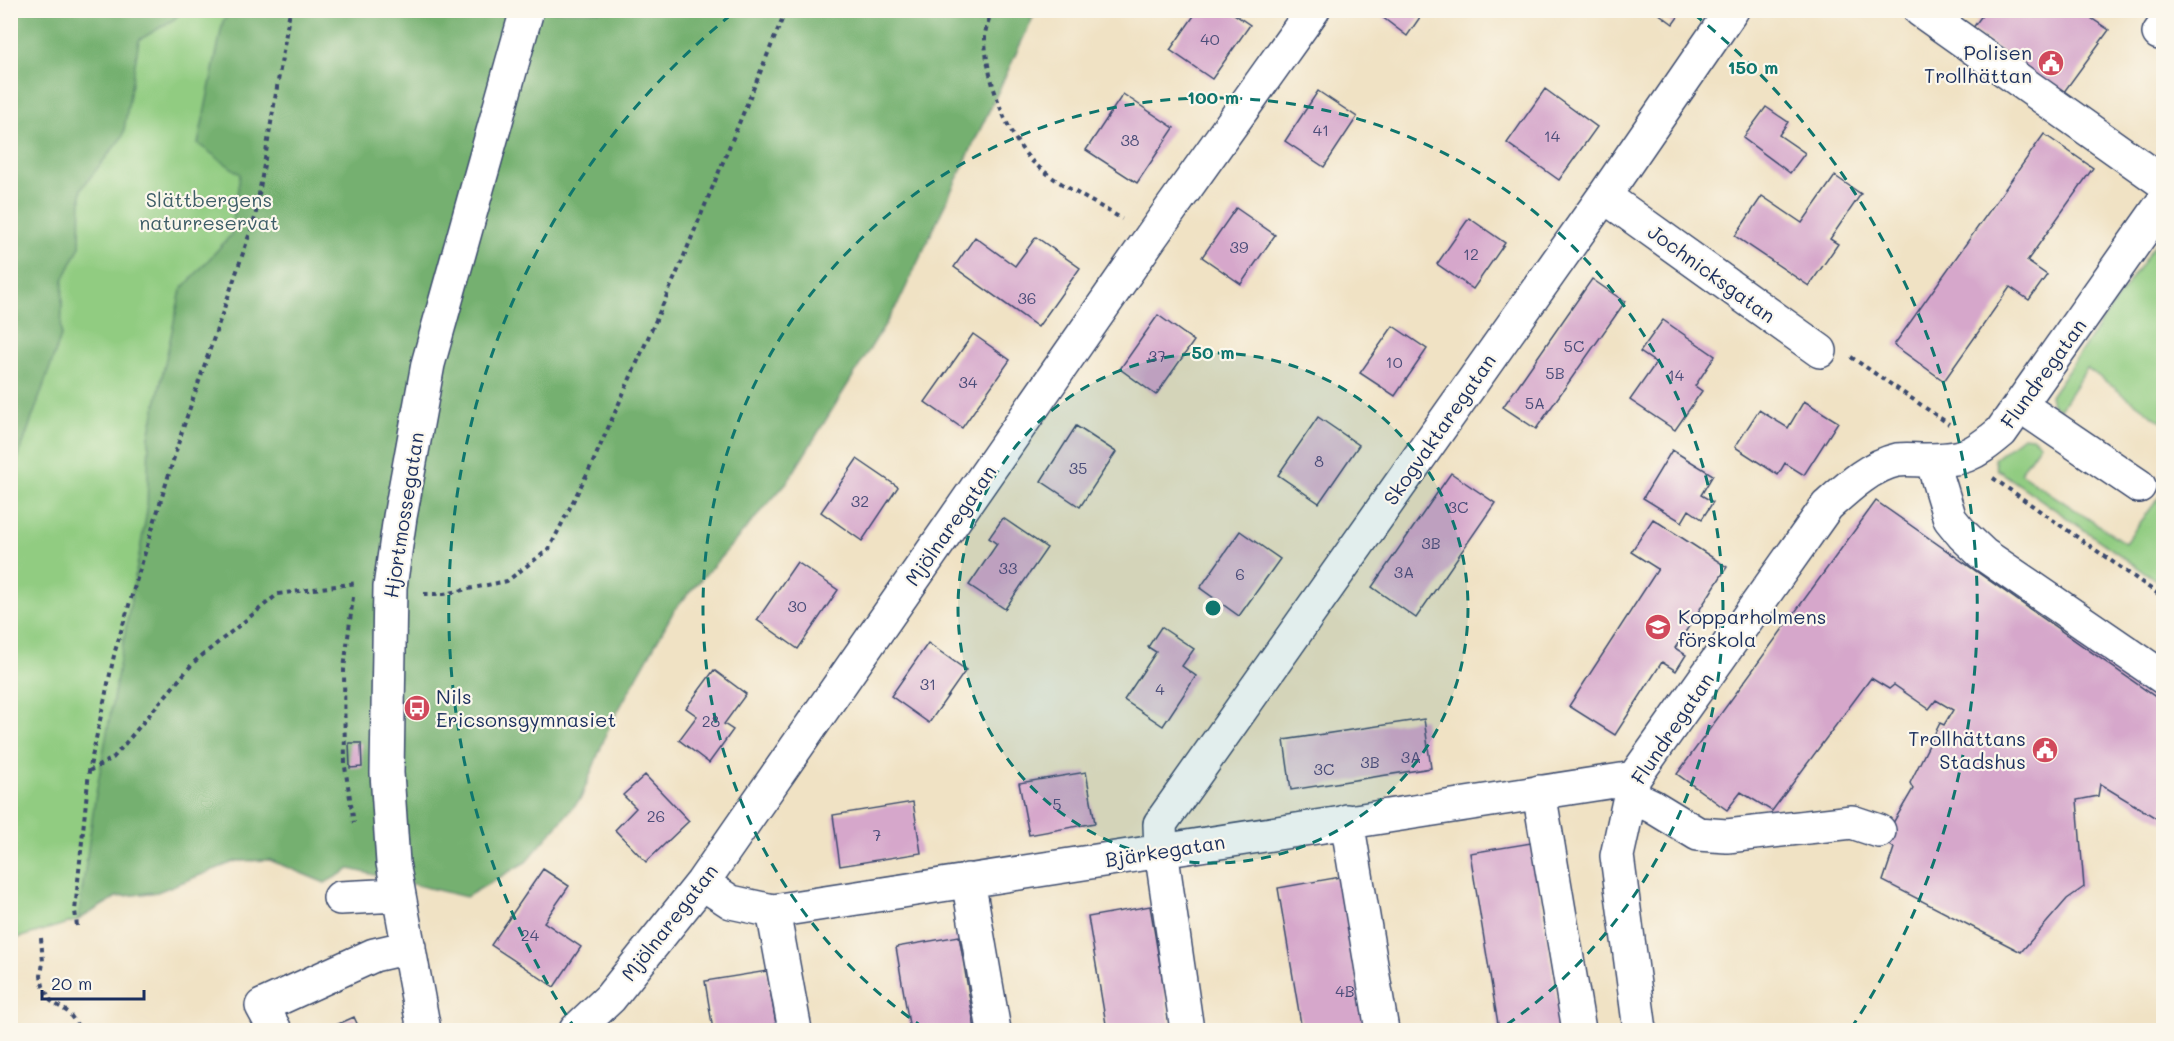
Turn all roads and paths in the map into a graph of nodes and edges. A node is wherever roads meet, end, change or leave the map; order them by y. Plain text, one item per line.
1 (14, 10) edge
2 (290, 10) edge
3 (526, 10) edge
4 (786, 10) edge
5 (992, 10) edge
6 (1313, 10) edge
7 (1732, 10) edge
8 (1920, 10) edge
9 (10, 17) edge
10 (2163, 183) edge
11 (1604, 196) junction
12 (2163, 201) edge
13 (1151, 237) junction
14 (1820, 351) dead end
15 (2021, 406) junction
16 (1932, 460) junction
17 (2139, 486) dead end
18 (423, 583) dead end
19 (390, 587) junction
20 (2163, 678) edge
21 (89, 771) junction
22 (1632, 786) junction
23 (1539, 792) junction
24 (1347, 821) junction
25 (1879, 831) dead end
26 (1161, 850) junction
27 (968, 880) junction
28 (702, 883) junction
29 (398, 896) junction
30 (340, 898) dead end
31 (773, 911) junction
32 (77, 926) dead end
33 (40, 938) dead end
34 (409, 947) junction
35 (81, 1030) edge
36 (274, 1030) edge
37 (424, 1030) edge
38 (576, 1030) edge
39 (795, 1030) edge
40 (994, 1030) edge
41 (1187, 1030) edge
42 (1382, 1030) edge
43 (1579, 1030) edge
44 (1640, 1030) edge

1 - 9 path
2 - 21 path
3 - 19 street, Hjortmossegatan
4 - 18 path
5 - 13 path
6 - 13 street, Mjölnaregatan
7 - 11 street, Skogvaktaregatan
8 - 10 street
11 - 14 street, Jochnicksgatan
11 - 26 street, Skogvaktaregatan
12 - 15 street, Flundregatan
13 - 28 street, Mjölnaregatan
15 - 16 street, Flundregatan
15 - 17 street
16 - 20 street
16 - 22 street, Flundregatan
19 - 21 path
19 - 29 street, Hjortmossegatan
21 - 32 path
22 - 23 street, Bjärkegatan
22 - 25 street
22 - 44 street, Flundregatan
23 - 24 street, Bjärkegatan
23 - 43 street
24 - 26 street, Bjärkegatan
24 - 42 street
26 - 27 street, Bjärkegatan
26 - 41 street, Skogvaktaregatan
27 - 31 street, Bjärkegatan
27 - 40 street
28 - 31 street, Bjärkegatan
28 - 38 street, Mjölnaregatan
29 - 30 street
29 - 34 street, Hjortmossegatan
31 - 39 street
33 - 35 path
34 - 36 street
34 - 37 street, Hjortmossegatan

